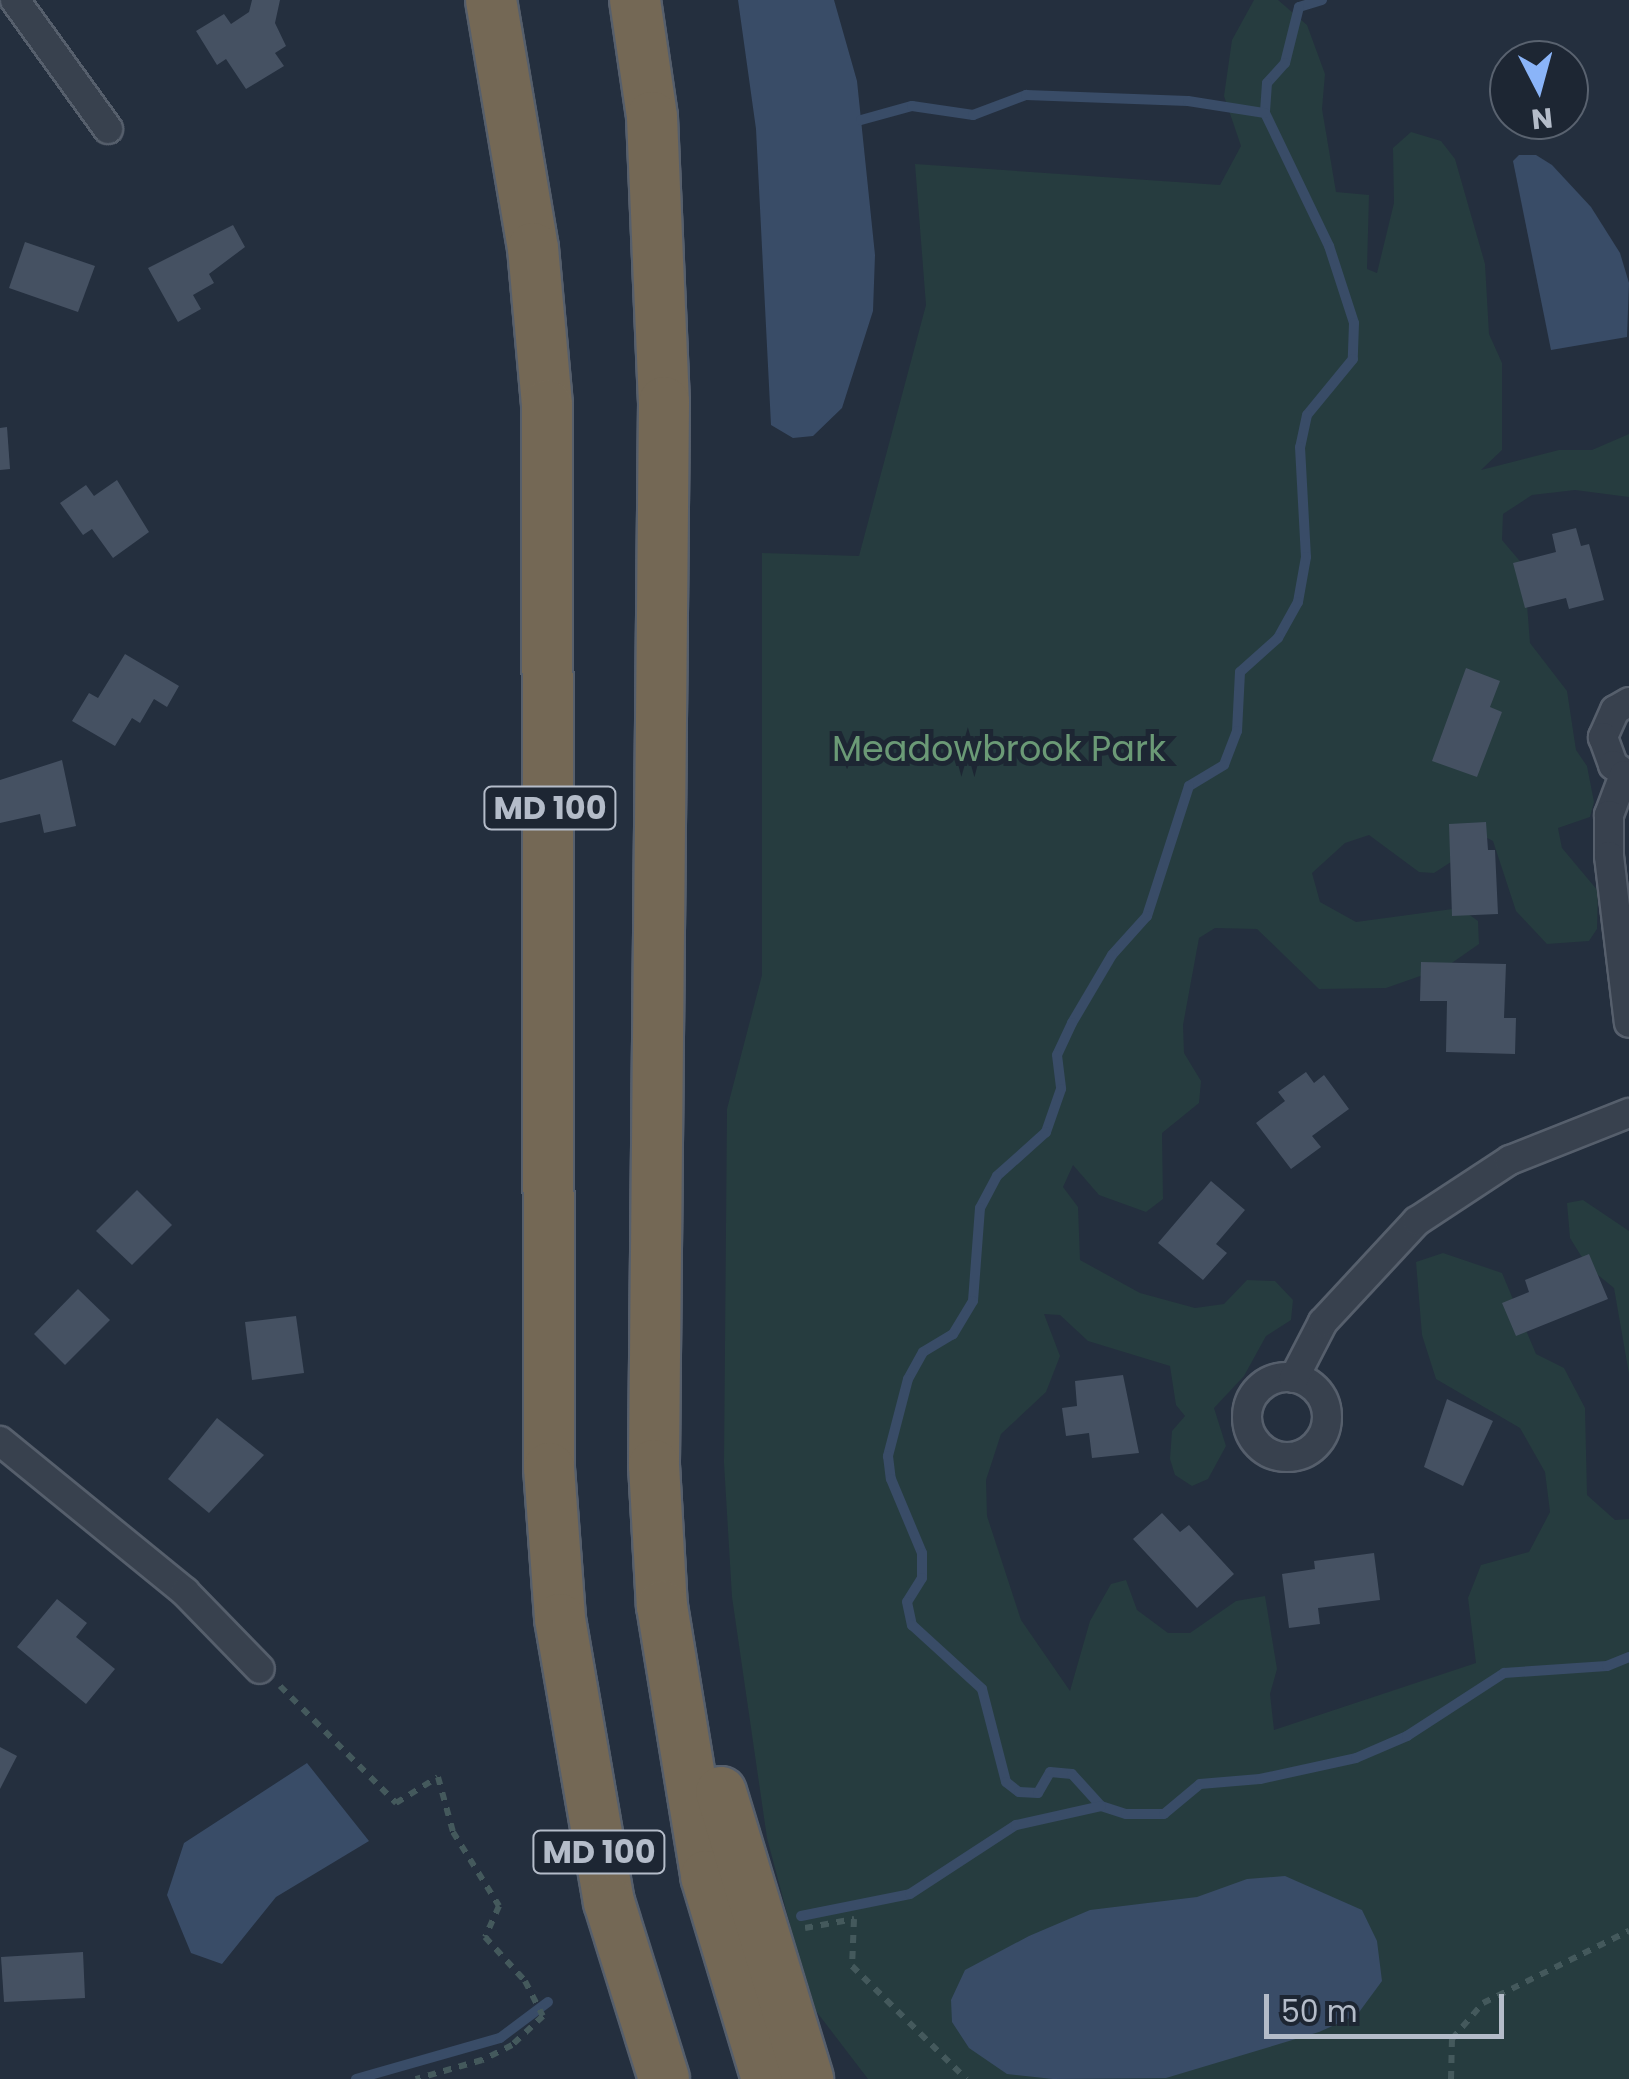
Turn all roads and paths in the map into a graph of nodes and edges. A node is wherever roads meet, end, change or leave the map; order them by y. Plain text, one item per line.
1 (16, 0) edge
2 (491, 0) edge
3 (634, 0) edge
4 (108, 128) dead end
5 (1629, 702) edge
6 (1627, 775) edge
7 (1629, 1022) edge
8 (656, 1098) junction
9 (1629, 1113) edge
10 (1294, 1378) dead end
11 (0, 1441) edge
12 (260, 1669) joint
13 (805, 1928) dead end
14 (1629, 1931) edge
15 (416, 2079) edge
16 (664, 2079) edge
17 (766, 2079) edge
18 (808, 2079) edge
19 (966, 2079) edge
20 (1452, 2079) edge

1 - 4 street
2 - 16 highway, MD 100
3 - 8 highway, MD 100
5 - 6 street
6 - 7 street
8 - 17 highway, MD 100
8 - 18 highway
9 - 10 street
11 - 12 street
12 - 15 path
13 - 19 path
14 - 20 path

